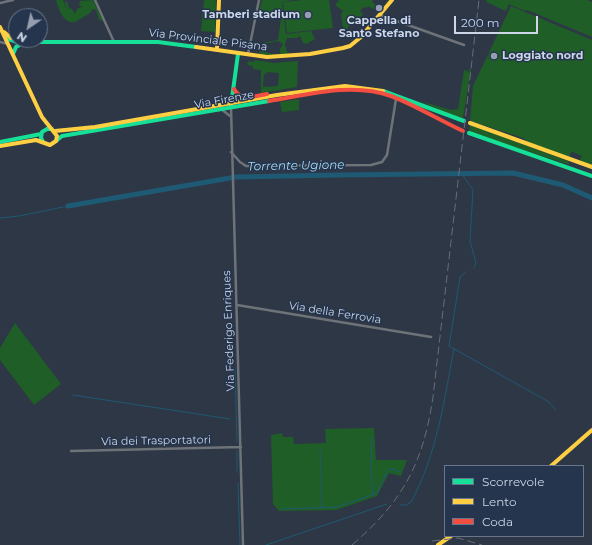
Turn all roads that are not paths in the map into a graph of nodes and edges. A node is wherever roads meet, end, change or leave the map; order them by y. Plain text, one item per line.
1 (13, 0) edge
2 (95, 0) edge
3 (219, 0) edge
4 (259, 0) edge
5 (392, 0) edge
6 (0, 3) edge
7 (380, 15) junction
8 (1, 28) edge
9 (3, 36) edge
10 (0, 41) edge
11 (48, 41) edge
12 (114, 42) junction
13 (8, 44) joint
14 (464, 45) dead end
15 (10, 48) edge
16 (16, 48) edge
17 (217, 50) junction
18 (238, 54) junction
19 (13, 55) junction
20 (248, 55) junction
21 (234, 87) junction
22 (277, 95) junction
23 (396, 99) junction
24 (410, 100) junction
25 (231, 105) junction
26 (221, 108) junction
27 (230, 116) junction
28 (42, 117) junction
29 (464, 121) dead end
30 (470, 123) dead end
31 (54, 130) junction
32 (463, 131) dead end
33 (42, 133) junction
34 (469, 133) dead end
35 (56, 141) junction
36 (0, 142) edge
37 (43, 142) junction
38 (0, 146) edge
39 (231, 152) junction
40 (572, 160) junction
41 (567, 168) junction
42 (592, 168) edge
43 (592, 175) edge
44 (237, 305) junction
45 (430, 337) dead end
46 (592, 430) edge
47 (241, 447) junction
48 (71, 451) dead end
49 (552, 465) edge
50 (450, 537) edge
51 (243, 545) edge
52 (438, 545) edge

1 - 6 street
2 - 12 street
3 - 17 main road
4 - 20 street
5 - 7 main road, Via Provinciale Pisana
7 - 14 street
7 - 20 main road, Via Provinciale Pisana
8 - 9 main road
9 - 10 street, Via Provinciale Pisana
9 - 13 main road
10 - 13 street, Via Provinciale Pisana
11 - 12 main road, Via Provinciale Pisana
12 - 17 main road, Via Provinciale Pisana
15 - 19 main road
16 - 19 main road
17 - 18 main road, Via Provinciale Pisana
18 - 20 main road, Via Provinciale Pisana
18 - 21 main road
19 - 28 main road
21 - 22 main road, Via Firenze
21 - 25 main road
22 - 24 main road, Via Firenze
22 - 25 main road, Via Firenze
23 - 24 main road, Via Firenze
23 - 25 main road, Via Firenze
23 - 32 main road, Via Firenze
23 - 39 street
24 - 29 main road, Via Firenze
25 - 26 main road, Via Firenze
25 - 27 street, Via Federigo Enriques
25 - 31 main road, Via Firenze
26 - 27 street
26 - 35 main road, Via Firenze
27 - 39 street, Via Federigo Enriques
28 - 31 main road
28 - 33 main road
30 - 40 main road
31 - 33 main road
31 - 35 main road
33 - 36 main road
33 - 37 main road
34 - 41 main road
35 - 37 main road
37 - 38 main road
39 - 44 street, Via Federigo Enriques
40 - 41 main road
40 - 42 main road
41 - 43 main road
44 - 45 street, Via della Ferrovia
44 - 47 street, Via Federigo Enriques
46 - 49 main road
47 - 48 street, Via dei Trasportatori
47 - 51 street, Via Federigo Enriques
50 - 52 main road

